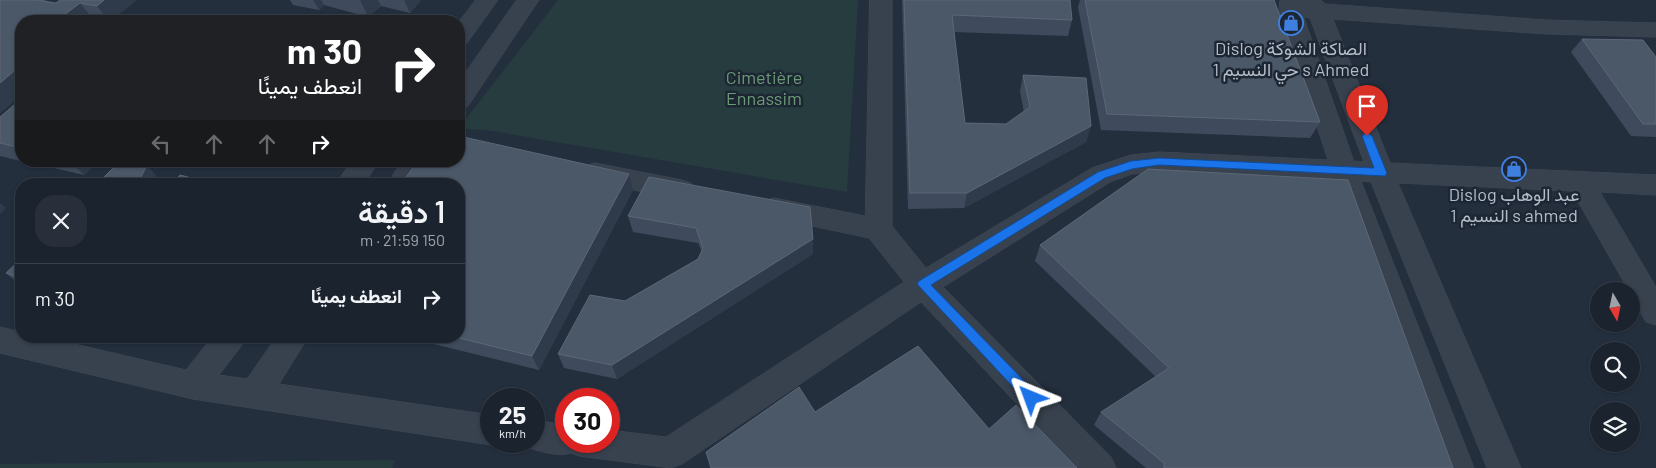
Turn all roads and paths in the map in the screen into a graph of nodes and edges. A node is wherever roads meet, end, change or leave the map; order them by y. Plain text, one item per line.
1 (487, 0) edge
2 (528, 0) edge
3 (881, 0) edge
4 (1302, 5) edge
5 (465, 30) edge
6 (1656, 30) edge
7 (465, 91) edge
8 (362, 167) edge
9 (412, 167) edge
10 (576, 169) edge
11 (1344, 170) junction
12 (1381, 173) junction
13 (353, 178) edge
14 (404, 178) edge
15 (1580, 180) junction
16 (1656, 185) edge
17 (702, 194) edge
18 (751, 204) edge
19 (878, 229) junction
20 (923, 284) junction
21 (1656, 313) edge
22 (0, 340) edge
23 (225, 343) edge
24 (289, 343) edge
25 (192, 385) junction
26 (254, 395) junction
27 (480, 428) edge
28 (620, 449) edge
29 (672, 460) edge
30 (1099, 468) edge
31 (1457, 468) edge
32 (1504, 468) edge

1 - 5 street
2 - 7 street
3 - 19 street
4 - 6 street
4 - 11 street
4 - 12 street
8 - 13 street
9 - 14 street
10 - 17 street
11 - 12 street
11 - 20 street
11 - 31 street
12 - 15 street
12 - 32 street
15 - 16 street
15 - 21 street
18 - 19 street
19 - 20 street
20 - 29 street
20 - 30 street
22 - 25 street
23 - 25 street
24 - 26 street
25 - 26 street
26 - 27 street
28 - 29 street

